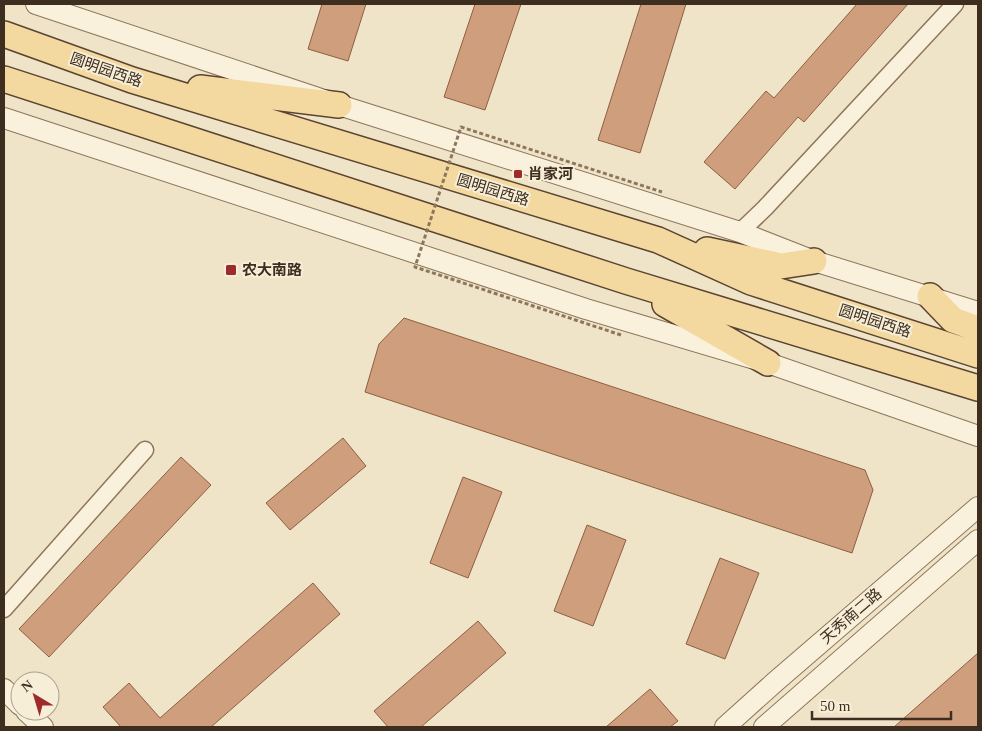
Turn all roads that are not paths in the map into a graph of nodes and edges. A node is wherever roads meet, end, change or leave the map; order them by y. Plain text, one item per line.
1 (36, 4) edge
2 (955, 4) edge
3 (4, 34) edge
4 (4, 79) edge
5 (132, 80) junction
6 (339, 105) junction
7 (4, 118) edge
8 (740, 232) junction
9 (658, 240) junction
10 (814, 261) junction
11 (626, 281) junction
12 (930, 296) junction
13 (978, 312) edge
14 (978, 329) edge
15 (978, 355) edge
16 (768, 363) junction
17 (978, 388) edge
18 (978, 436) edge
19 (145, 450) dead end
20 (978, 507) edge
21 (978, 540) edge
22 (4, 610) edge
23 (771, 725) edge
24 (725, 727) edge

1 - 6 street
2 - 8 street
3 - 5 main road, 圆明园西路
4 - 11 main road
5 - 6 main road
5 - 9 main road, 圆明园西路
6 - 8 street
7 - 16 street
8 - 10 street
9 - 10 main road
9 - 15 main road, 圆明园西路
10 - 12 street
11 - 16 main road
11 - 17 main road
12 - 13 street
12 - 14 main road
16 - 18 street
19 - 22 street
20 - 24 street, 天秀南二路
21 - 23 street, 天秀南二路

